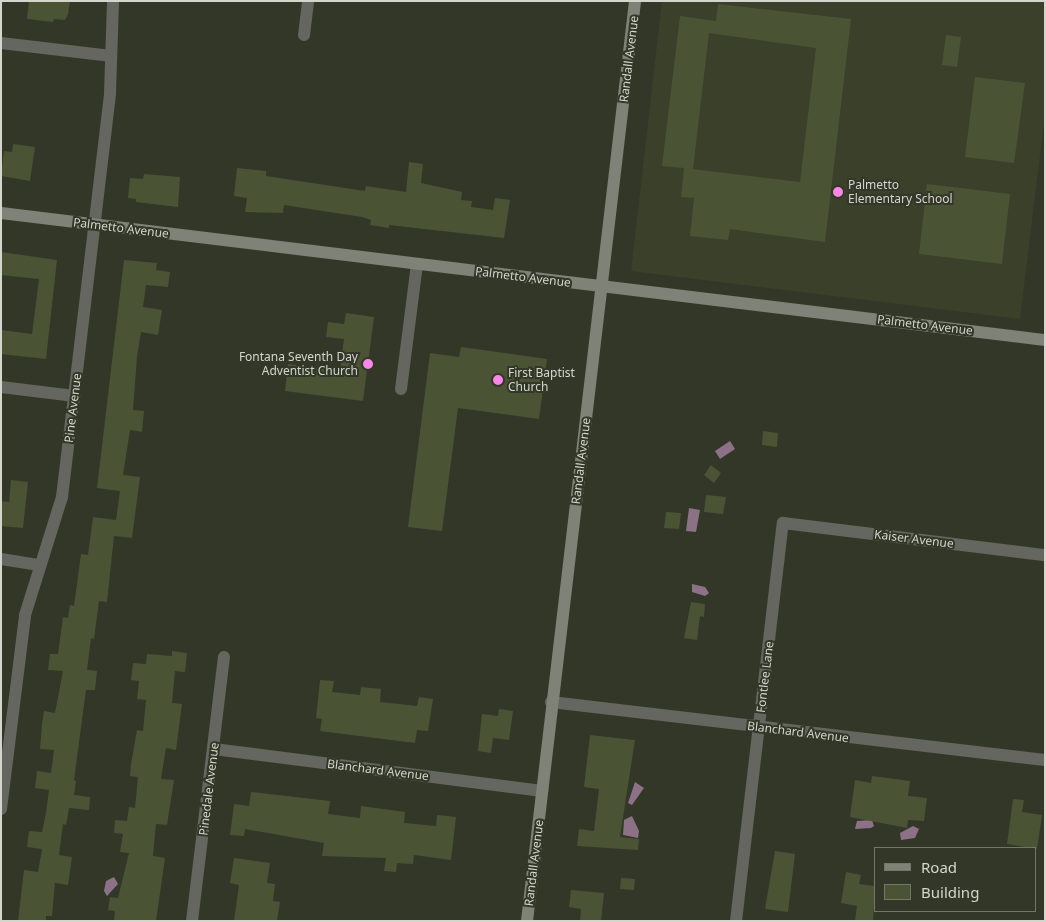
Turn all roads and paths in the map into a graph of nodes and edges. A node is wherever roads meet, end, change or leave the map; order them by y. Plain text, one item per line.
1 (113, 1) edge
2 (308, 1) edge
3 (635, 1) edge
4 (304, 36) dead end
5 (1, 43) edge
6 (111, 56) junction
7 (1, 213) edge
8 (94, 225) junction
9 (417, 264) junction
10 (602, 287) junction
11 (1045, 340) edge
12 (1, 388) edge
13 (401, 389) dead end
14 (74, 396) junction
15 (784, 523) joint
16 (1045, 556) edge
17 (1, 560) edge
18 (40, 565) junction
19 (224, 657) dead end
20 (551, 702) junction
21 (759, 728) junction
22 (214, 749) junction
23 (1045, 760) edge
24 (542, 791) junction
25 (1, 809) edge
26 (192, 921) edge
27 (527, 921) edge
28 (736, 921) edge

1 - 6 street, Pine Avenue
2 - 4 street
3 - 10 street, Randall Avenue
5 - 6 street
6 - 8 street, Pine Avenue
7 - 8 street, Palmetto Avenue
8 - 9 street, Palmetto Avenue
8 - 14 street, Pine Avenue
9 - 10 street, Palmetto Avenue
9 - 13 street
10 - 11 street, Palmetto Avenue
10 - 20 street, Randall Avenue
12 - 14 street
14 - 18 street, Pine Avenue
15 - 16 street, Kaiser Avenue
15 - 21 street, Fontlee Lane
17 - 18 street
18 - 25 street, Pine Avenue
19 - 22 street, Pinedale Avenue
20 - 21 street, Blanchard Avenue
20 - 24 street, Randall Avenue
21 - 23 street, Blanchard Avenue
21 - 28 street, Fontlee Lane
22 - 24 street, Blanchard Avenue
22 - 26 street, Pinedale Avenue
24 - 27 street, Randall Avenue

